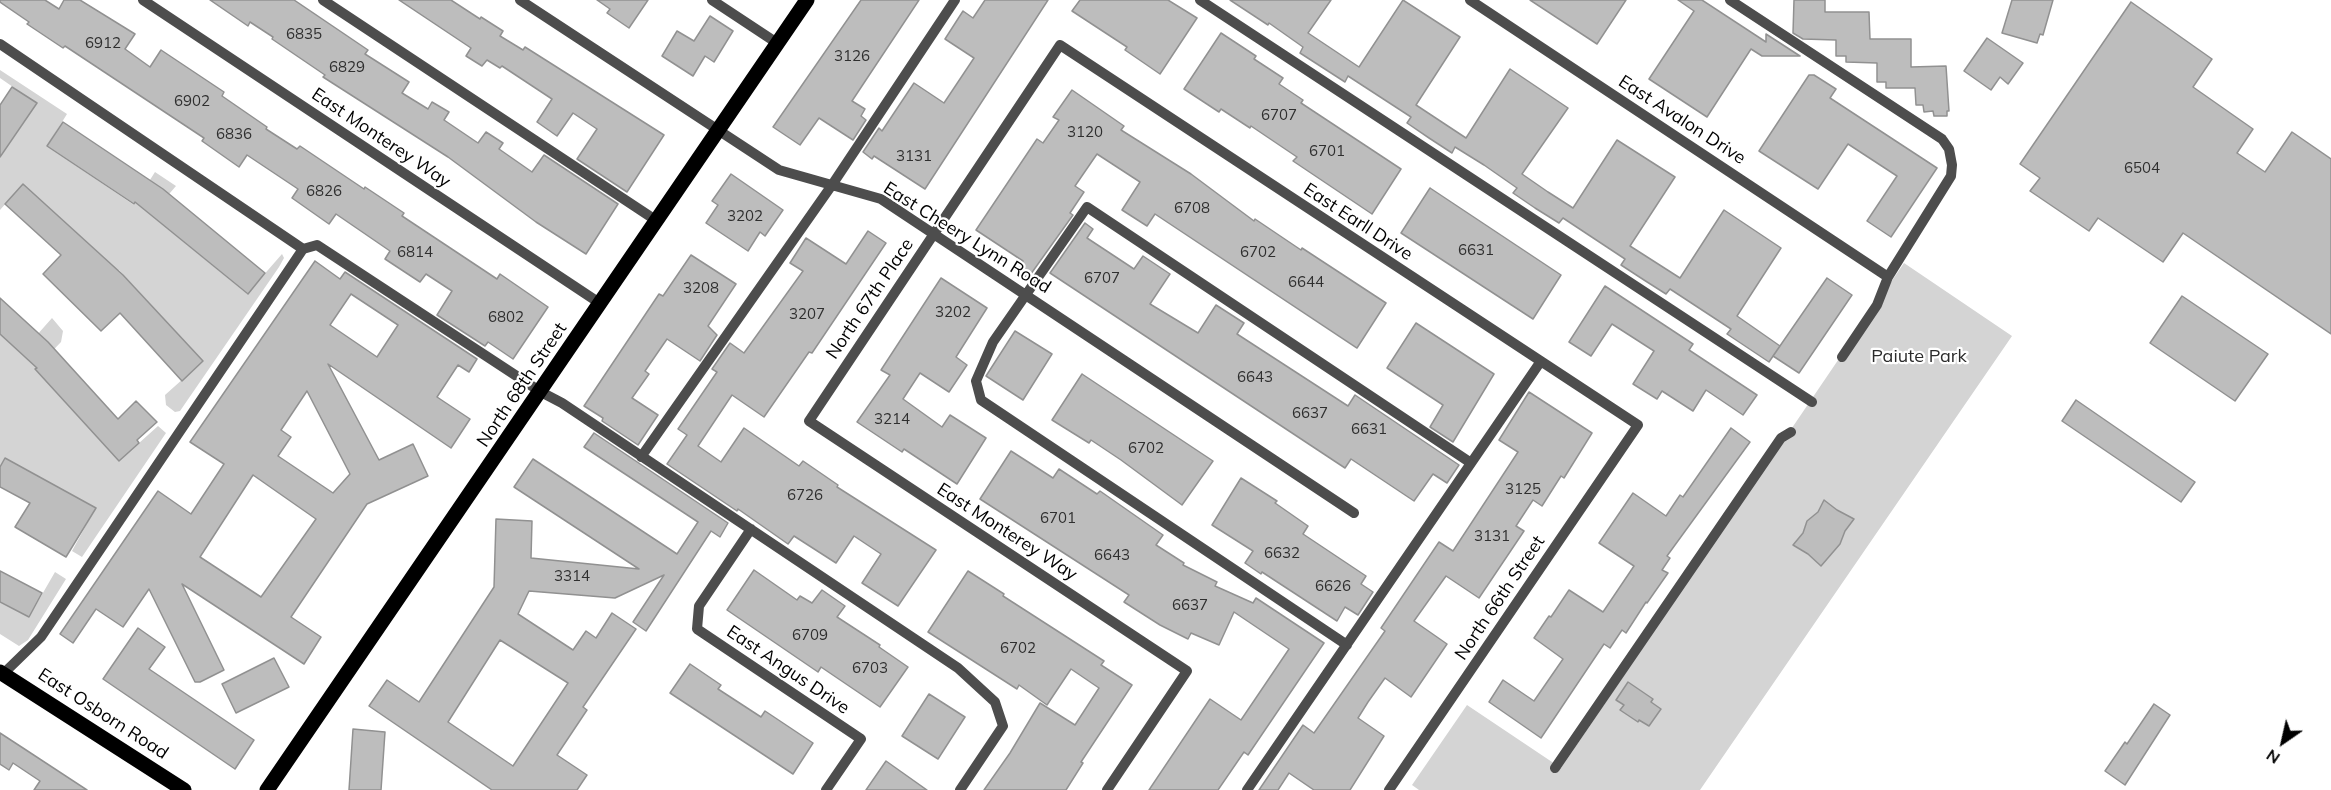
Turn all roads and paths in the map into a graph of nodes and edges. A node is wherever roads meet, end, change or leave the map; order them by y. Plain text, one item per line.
1 (143, 0) edge
2 (323, 0) edge
3 (520, 0) edge
4 (712, 0) edge
5 (807, 0) edge
6 (955, 0) edge
7 (1200, 0) edge
8 (1470, 0) edge
9 (1730, 0) edge
10 (0, 44) edge
11 (777, 44) junction
12 (1060, 45) joint
13 (718, 131) junction
14 (832, 185) junction
15 (657, 221) junction
16 (933, 233) junction
17 (303, 249) junction
18 (1888, 277) junction
19 (1026, 295) junction
20 (601, 304) junction
21 (1842, 357) dead end
22 (1541, 361) junction
23 (541, 392) junction
24 (1812, 402) dead end
25 (809, 421) joint
26 (1638, 425) joint
27 (1791, 432) dead end
28 (641, 457) junction
29 (1471, 463) junction
30 (1354, 513) dead end
31 (751, 529) junction
32 (1347, 645) junction
33 (2, 673) edge
34 (1555, 768) dead end
35 (184, 790) edge
36 (267, 790) edge
37 (826, 790) edge
38 (960, 790) edge
39 (1107, 790) edge
40 (1247, 790) edge
41 (1389, 790) edge

1 - 20 street, East Monterey Way
2 - 15 street
3 - 13 street, East Cheery Lynn Road
4 - 11 street
5 - 11 main road, North 68th Street
6 - 14 street
7 - 24 street
8 - 18 street, East Avalon Drive
9 - 18 street
10 - 17 street
11 - 13 main road, North 68th Street
12 - 16 street, North 67th Place
12 - 22 street, East Earll Drive
13 - 14 street, East Cheery Lynn Road
13 - 15 main road, North 68th Street
14 - 16 street, East Cheery Lynn Road
14 - 28 street
15 - 20 main road, North 68th Street
16 - 19 street, East Cheery Lynn Road
16 - 25 street, North 67th Place
17 - 23 street
17 - 33 street
18 - 21 street
19 - 29 street
19 - 30 street, East Cheery Lynn Road
19 - 32 street
20 - 23 main road, North 68th Street
22 - 26 street, East Earll Drive
22 - 29 street
23 - 28 street
23 - 36 main road, North 68th Street
25 - 39 street, East Monterey Way
26 - 41 street, North 66th Street
27 - 34 street
28 - 31 street
29 - 32 street
31 - 37 street, East Angus Drive
31 - 38 street
32 - 40 street
33 - 35 main road, East Osborn Road

